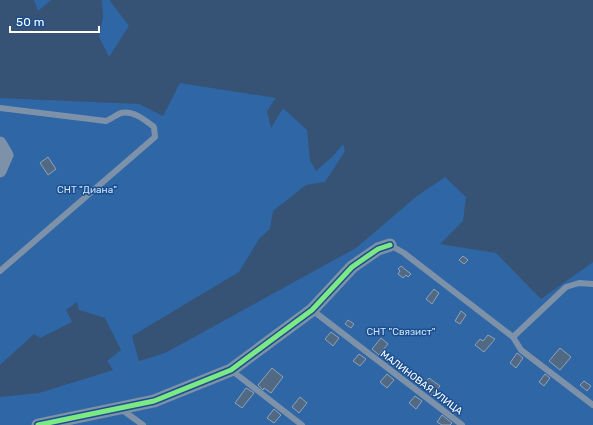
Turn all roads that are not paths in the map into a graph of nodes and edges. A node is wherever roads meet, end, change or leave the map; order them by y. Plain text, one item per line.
1 (0, 108) edge
2 (0, 143) edge
3 (1, 170) edge
4 (390, 245) joint
5 (0, 271) edge
6 (593, 284) edge
7 (312, 310) junction
8 (513, 337) junction
9 (231, 370) junction
10 (593, 405) edge
11 (120, 408) junction
12 (38, 425) edge
13 (142, 425) edge
14 (302, 425) edge
15 (462, 425) edge

1 - 5 lane
2 - 3 street
4 - 7 street
4 - 8 lane
6 - 8 lane
7 - 9 street
7 - 15 lane, МАЛИНОВАЯ УЛИЦА
8 - 10 lane
9 - 11 street
9 - 14 lane
11 - 12 street
11 - 13 lane

